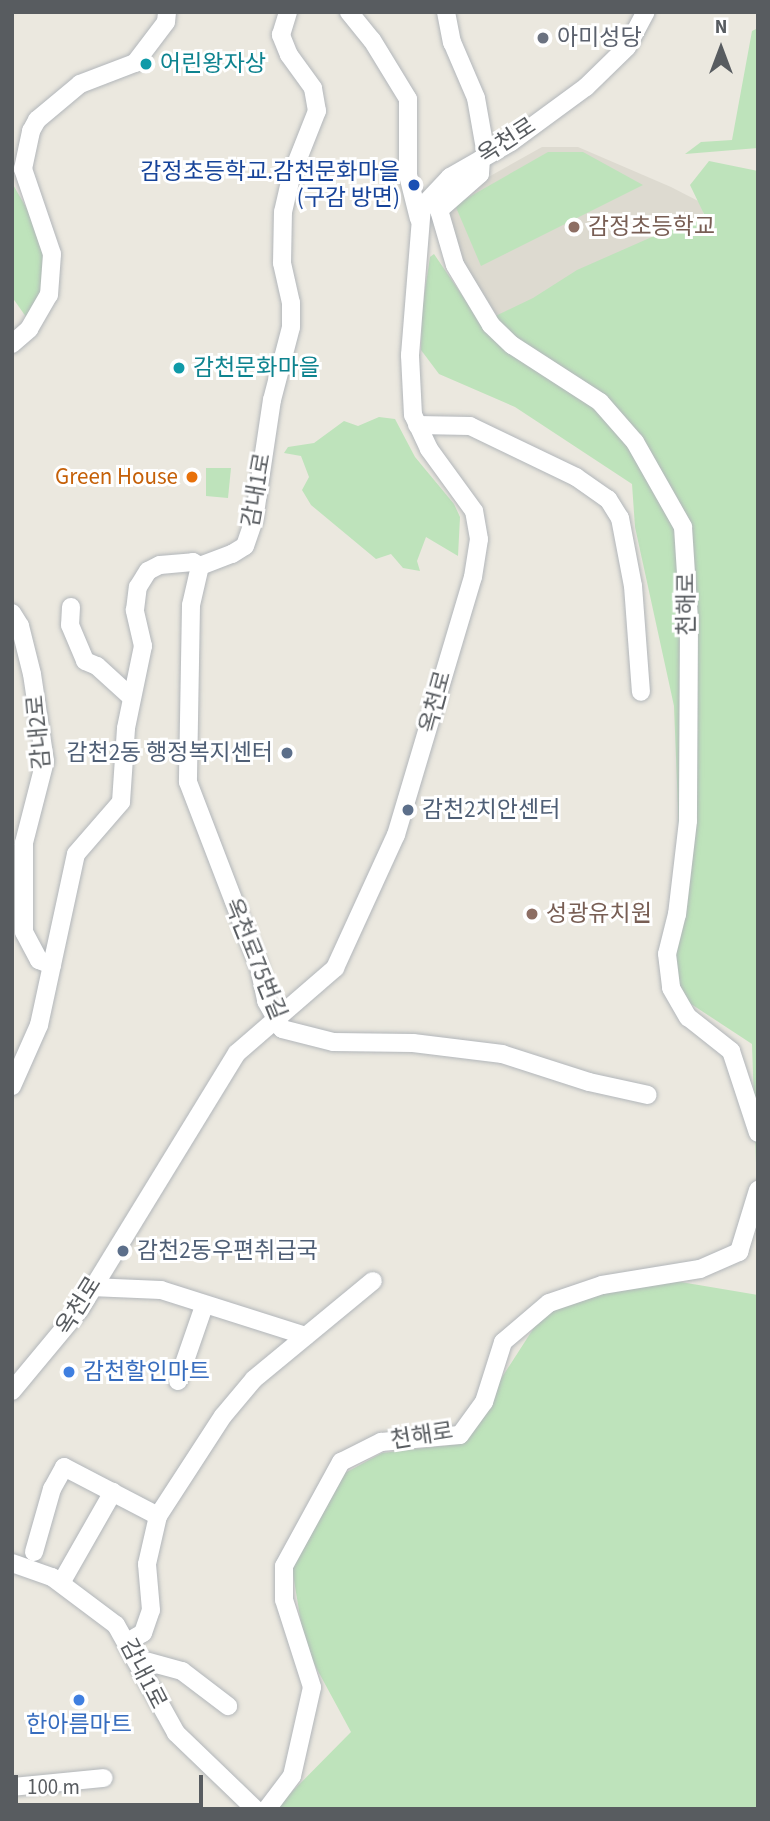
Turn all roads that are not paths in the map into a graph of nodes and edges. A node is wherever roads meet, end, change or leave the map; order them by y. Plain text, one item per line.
1 (167, 12) edge
2 (288, 12) edge
3 (349, 12) edge
4 (446, 12) edge
5 (646, 12) edge
6 (484, 157) junction
7 (419, 219) junction
8 (12, 344) edge
9 (417, 425) junction
10 (200, 566) junction
11 (71, 607) dead end
12 (12, 613) edge
13 (642, 692) dead end
14 (132, 698) junction
15 (52, 965) junction
16 (279, 1018) junction
17 (12, 1086) edge
18 (648, 1095) dead end
19 (758, 1133) edge
20 (758, 1190) edge
21 (373, 1281) dead end
22 (91, 1287) junction
23 (204, 1306) junction
24 (306, 1336) junction
25 (178, 1381) dead end
26 (12, 1391) edge
27 (113, 1492) junction
28 (158, 1516) junction
29 (34, 1552) dead end
30 (12, 1563) edge
31 (61, 1583) junction
32 (129, 1641) junction
33 (138, 1659) junction
34 (228, 1706) dead end
35 (104, 1778) dead end
36 (12, 1787) edge
37 (255, 1809) edge
38 (267, 1809) edge

1 - 8 street
2 - 10 street, 감내1로
3 - 7 street
4 - 6 street
5 - 6 street, 옥천로
6 - 7 street, 옥천로
6 - 19 street, 천해로
7 - 9 street, 옥천로
9 - 13 street
9 - 16 street, 옥천로
10 - 14 street, 감내1로
10 - 16 street, 옥천로75번길
11 - 14 street
12 - 15 street, 감내2로
14 - 15 street, 감내1로
15 - 17 street, 감내1로
16 - 18 street, 옥천로75번길
16 - 22 street, 옥천로
20 - 38 street, 천해로
21 - 24 street
22 - 23 street
22 - 26 street, 옥천로
23 - 24 street
23 - 25 street
24 - 28 street
27 - 28 street
27 - 29 street
27 - 31 street
28 - 32 street
30 - 31 street, 감내1로
31 - 32 street, 감내1로
32 - 33 street, 감내1로
33 - 34 street
33 - 37 street, 감내1로
35 - 36 street

